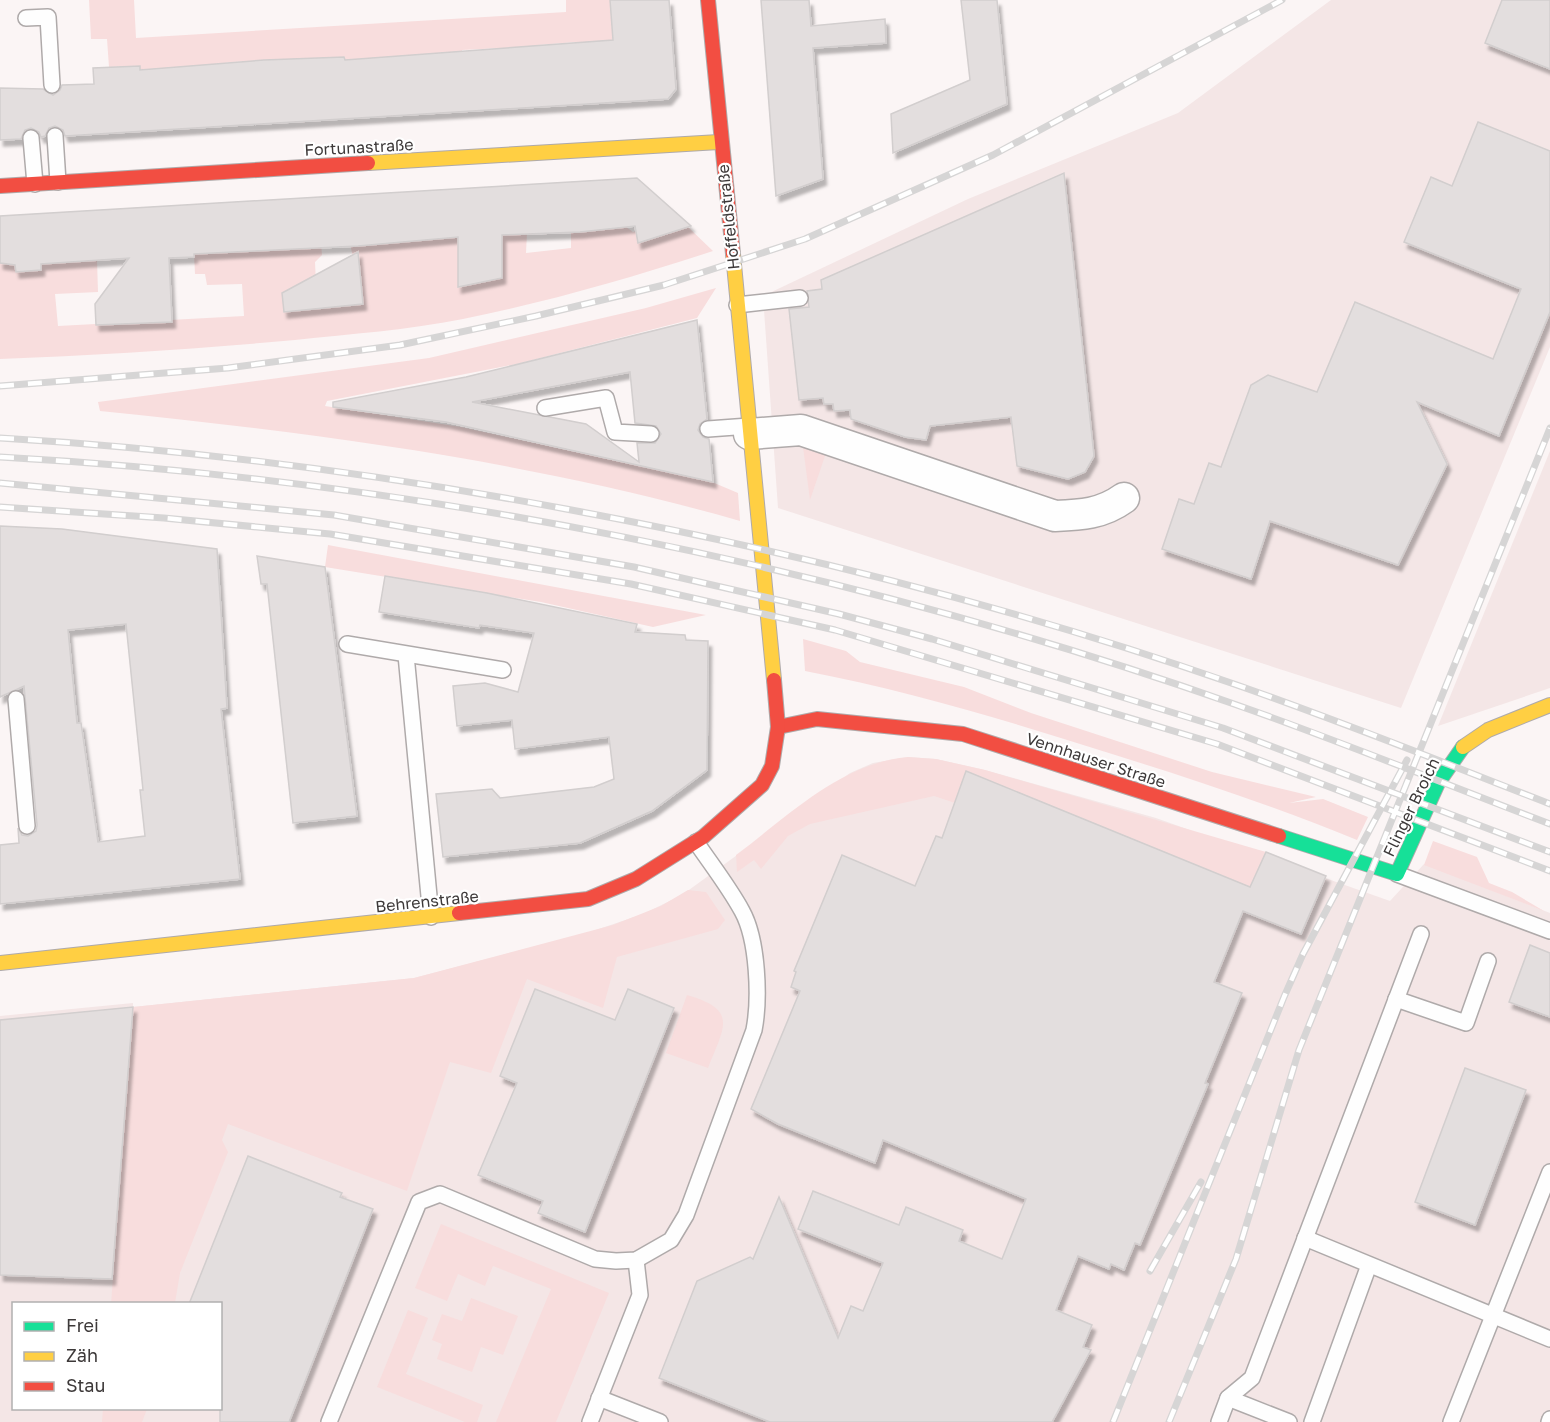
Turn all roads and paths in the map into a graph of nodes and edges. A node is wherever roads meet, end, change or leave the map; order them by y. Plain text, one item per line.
1 (708, 0) edge
2 (26, 18) dead end
3 (52, 85) dead end
4 (56, 136) dead end
5 (31, 138) dead end
6 (719, 142) junction
7 (58, 182) junction
8 (35, 184) junction
9 (0, 186) edge
10 (800, 298) dead end
11 (737, 305) junction
12 (545, 408) dead end
13 (708, 429) dead end
14 (749, 430) junction
15 (651, 434) dead end
16 (1124, 498) dead end
17 (347, 644) dead end
18 (406, 655) junction
19 (503, 670) dead end
20 (16, 699) dead end
21 (1550, 705) edge
22 (778, 727) junction
23 (27, 826) dead end
24 (696, 842) junction
25 (1397, 874) junction
26 (431, 917) junction
27 (1550, 931) edge
28 (1421, 934) dead end
29 (1488, 961) dead end
30 (0, 963) edge
31 (1396, 999) junction
32 (1550, 1172) edge
33 (1305, 1238) junction
34 (636, 1260) junction
35 (1369, 1265) junction
36 (1493, 1315) junction
37 (1550, 1339) edge
38 (599, 1398) junction
39 (1228, 1398) junction
40 (328, 1422) edge
41 (590, 1422) edge
42 (660, 1422) edge
43 (1219, 1422) edge
44 (1289, 1422) edge
45 (1312, 1422) edge
46 (1451, 1422) edge

1 - 6 street, Hoffeldstraße
2 - 3 lane
4 - 7 lane
5 - 8 lane
6 - 7 street, Fortunastraße
6 - 11 street, Hoffeldstraße
7 - 8 street, Fortunastraße
8 - 9 street, Fortunastraße
10 - 11 lane
11 - 14 street, Hoffeldstraße
12 - 15 lane
13 - 14 lane
14 - 16 street
14 - 22 street, Hoffeldstraße
17 - 18 lane
18 - 19 lane
18 - 26 lane
20 - 23 lane
21 - 25 street, Flinger Broich
22 - 24 street, Behrenstraße
22 - 25 street, Vennhauser Straße
24 - 26 street, Behrenstraße
24 - 34 lane
25 - 27 lane
26 - 30 street, Behrenstraße
28 - 31 lane
29 - 31 lane
31 - 33 lane
32 - 36 lane
33 - 35 lane
33 - 39 lane
34 - 38 lane
34 - 40 lane
35 - 36 lane
35 - 45 lane
36 - 37 lane
36 - 46 lane
38 - 41 lane
38 - 42 lane
39 - 43 lane
39 - 44 lane

